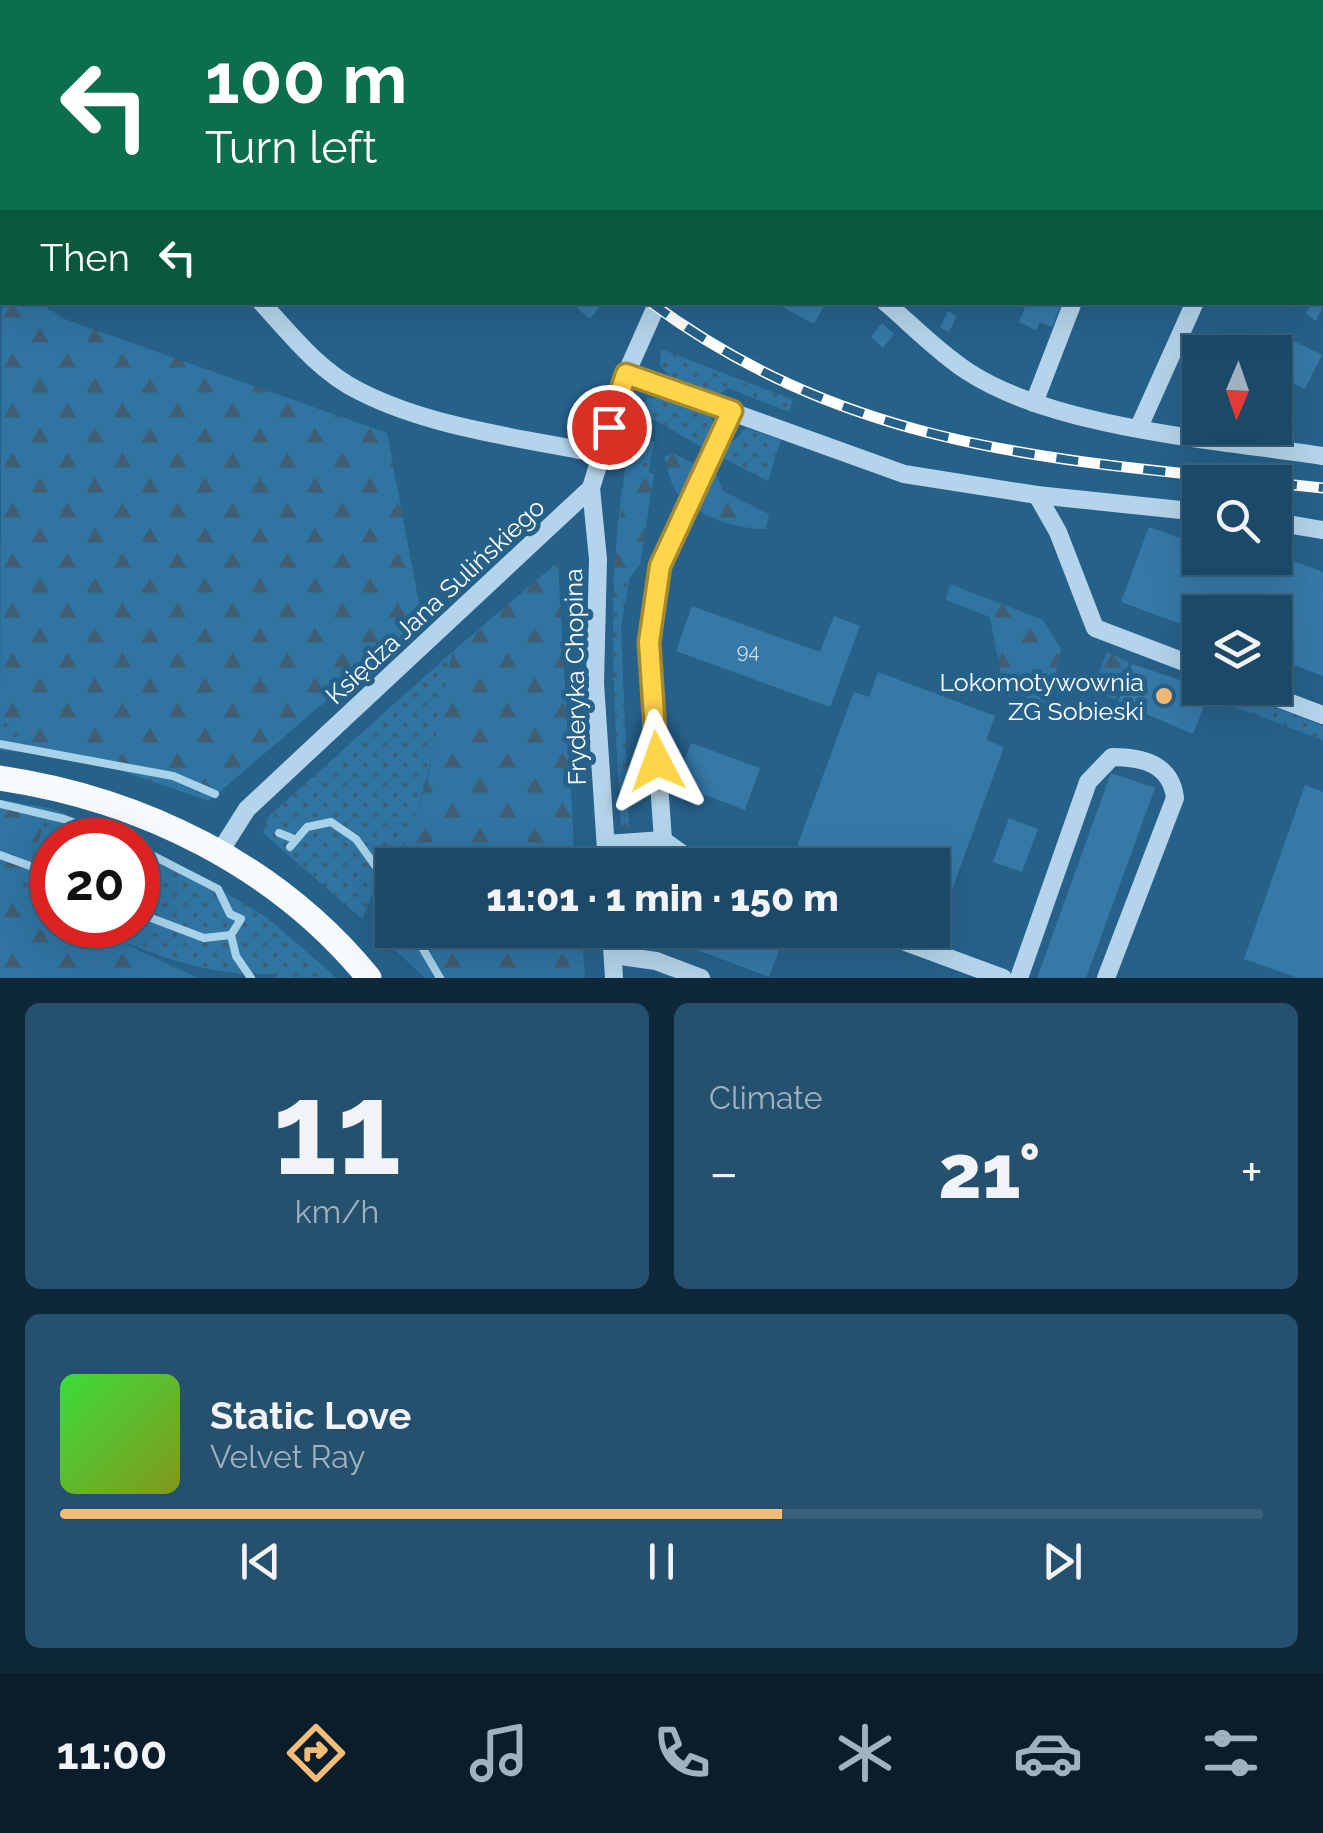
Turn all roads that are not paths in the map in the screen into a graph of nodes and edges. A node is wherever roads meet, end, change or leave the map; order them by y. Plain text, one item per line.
1 (265, 305) edge
2 (657, 305) edge
3 (889, 305) edge
4 (1072, 305) edge
5 (1194, 305) edge
6 (626, 374) junction
7 (1034, 404) junction
8 (732, 411) junction
9 (1139, 427) junction
10 (600, 454) junction
11 (1323, 456) edge
12 (592, 488) junction
13 (1037, 495) junction
14 (1182, 510) edge
15 (1292, 525) edge
16 (1323, 530) edge
17 (1182, 661) edge
18 (1292, 703) edge
19 (1323, 715) edge
20 (0, 778) edge
21 (663, 840) junction
22 (606, 844) junction
23 (606, 848) edge
24 (674, 848) edge
25 (221, 850) junction
26 (612, 948) edge
27 (922, 948) edge
28 (612, 956) junction
29 (369, 978) edge
30 (614, 978) edge
31 (701, 978) edge
32 (1004, 978) edge
33 (1019, 978) edge
34 (1106, 978) edge

1 - 10 street
2 - 6 street
3 - 7 street
4 - 7 street
5 - 9 street
6 - 8 street
6 - 10 street
7 - 9 street
8 - 13 street
8 - 21 street
9 - 11 street
10 - 12 street
12 - 22 street, Fryderyka Chopina
12 - 25 street, Księdza Jana Sulińskiego
13 - 14 street
13 - 17 street
15 - 16 street
18 - 19 street
20 - 25 main road
21 - 22 street
21 - 24 street
22 - 23 street, Fryderyka Chopina
25 - 29 main road
26 - 28 street
27 - 32 street
28 - 30 street
28 - 31 street
33 - 34 street

